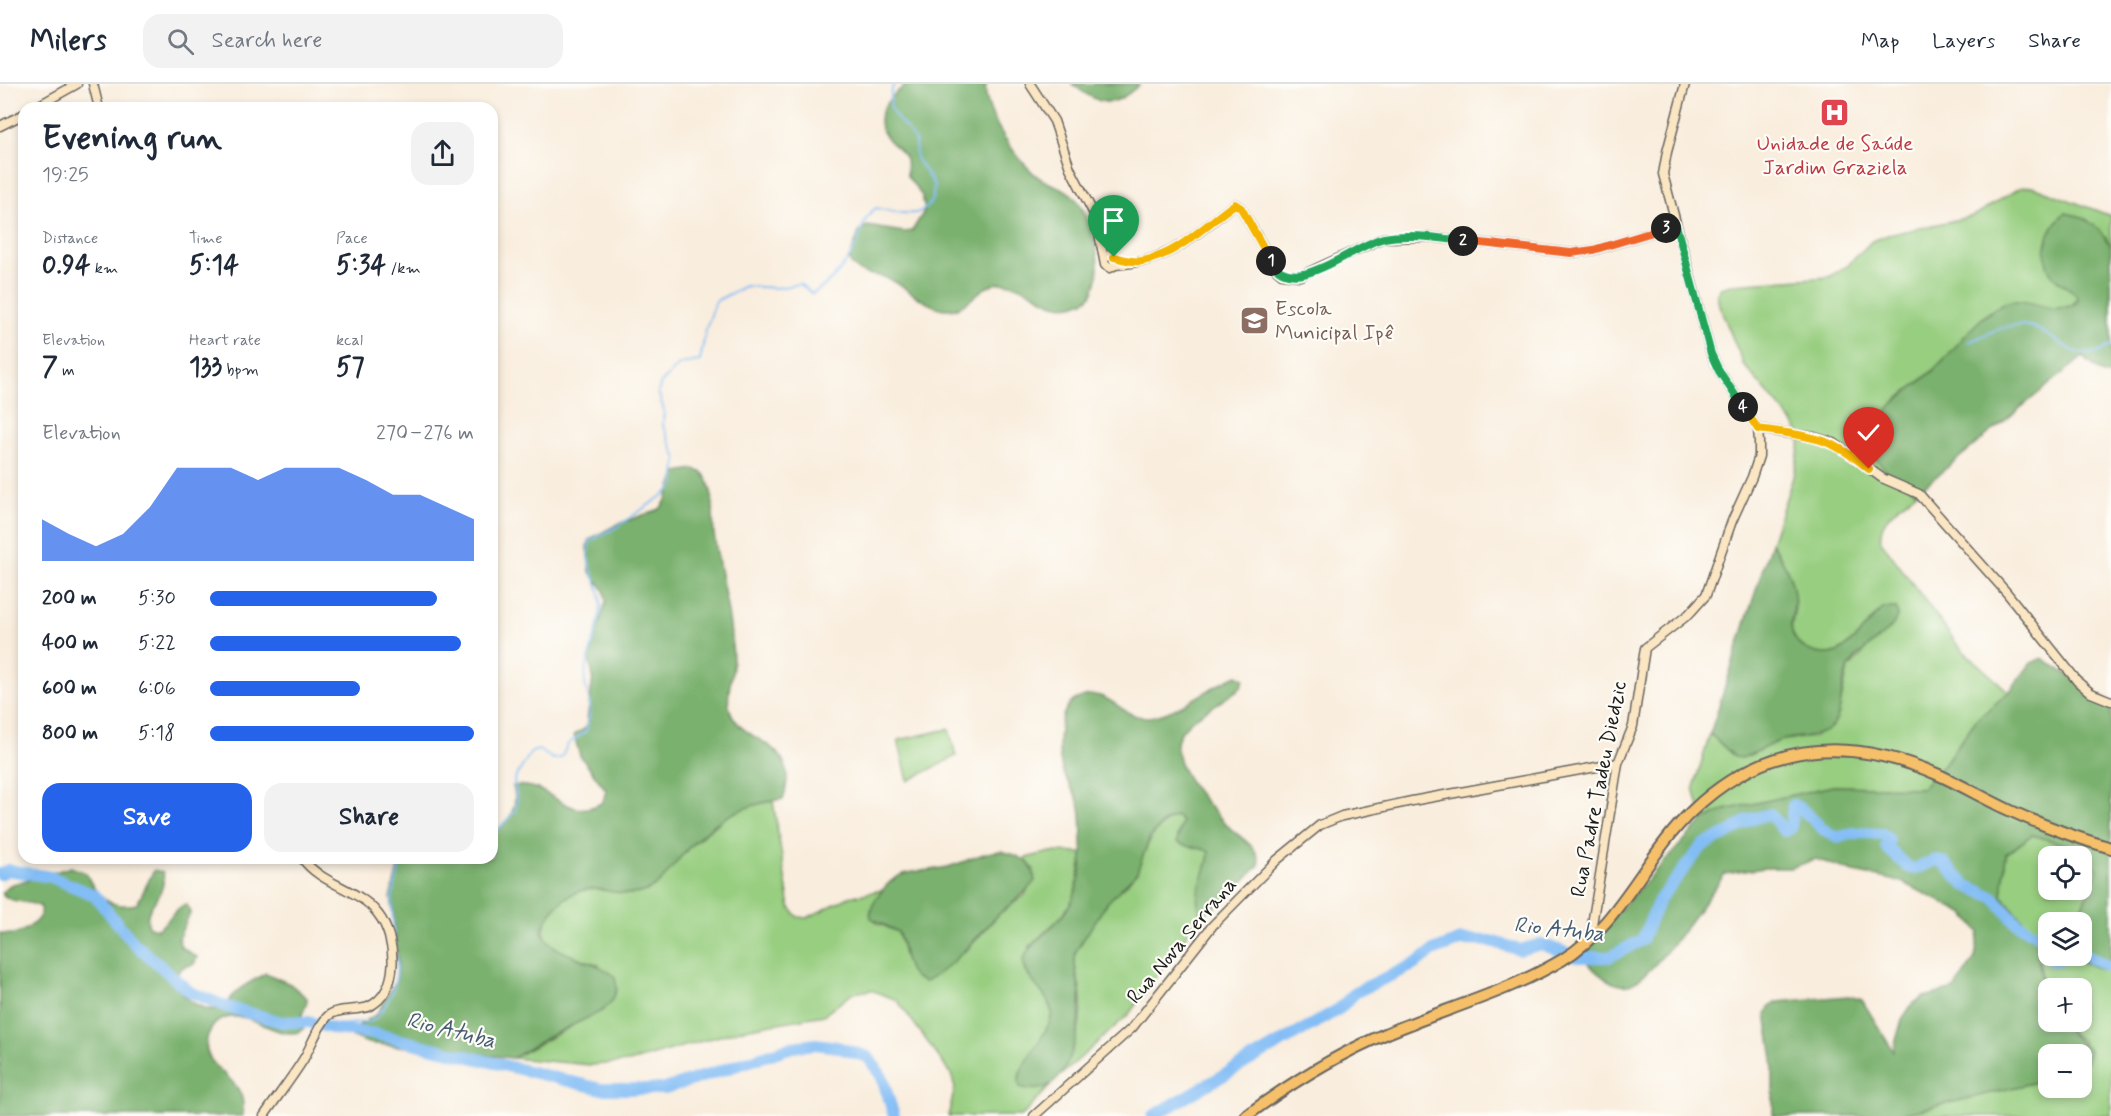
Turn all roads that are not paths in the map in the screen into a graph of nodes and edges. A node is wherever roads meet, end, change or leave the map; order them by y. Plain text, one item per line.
1 (77, 84) edge
2 (93, 84) edge
3 (1030, 84) edge
4 (1685, 84) edge
5 (45, 102) edge
6 (98, 102) edge
7 (18, 117) edge
8 (0, 126) edge
9 (1676, 225) junction
10 (1758, 429) junction
11 (2111, 701) edge
12 (1618, 763) junction
13 (2111, 848) edge
14 (308, 864) edge
15 (1590, 938) junction
16 (264, 1116) edge
17 (1034, 1116) edge
18 (1246, 1116) edge

1 - 5 street
2 - 6 street
3 - 9 street
4 - 9 street
7 - 8 street
9 - 10 street
10 - 11 street
10 - 12 street, Rua Padre Tadeu Diedzic
12 - 15 street, Rua Padre Tadeu Diedzic
12 - 17 street, Rua Nova Serrana
13 - 15 highway
14 - 16 street
15 - 18 highway

